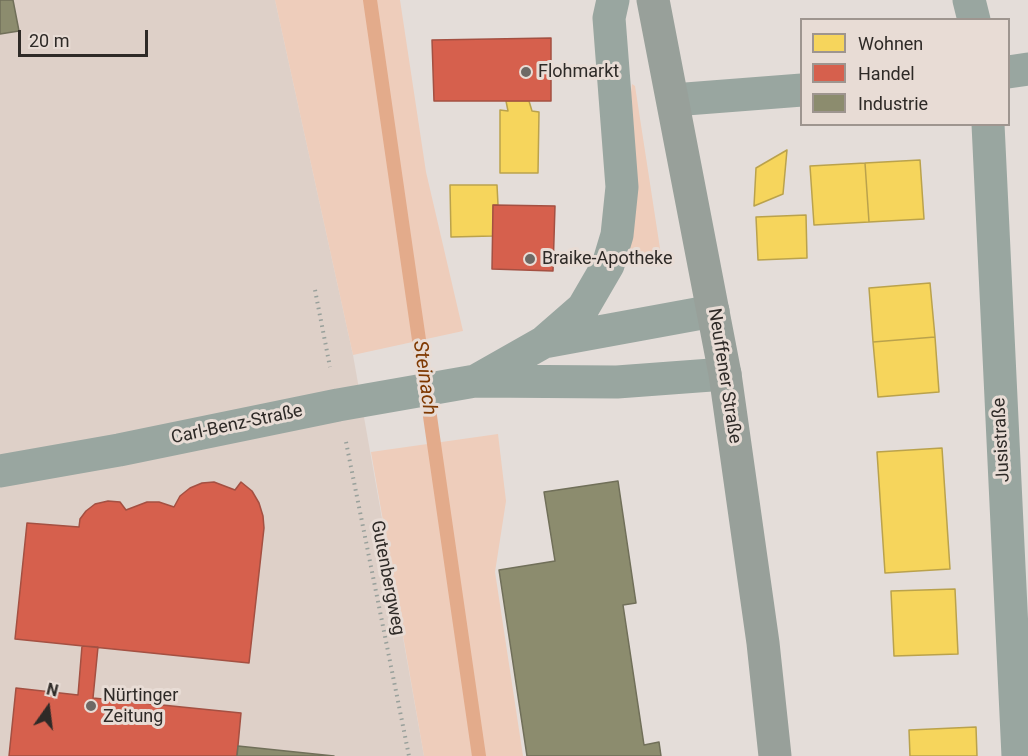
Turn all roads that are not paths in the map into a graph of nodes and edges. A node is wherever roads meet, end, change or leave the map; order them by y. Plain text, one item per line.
1 (613, 0) edge
2 (653, 0) edge
3 (969, 0) edge
4 (974, 18) edge
5 (1028, 69) edge
6 (1010, 72) edge
7 (800, 90) edge
8 (673, 100) junction
9 (988, 126) edge
10 (713, 311) junction
11 (544, 342) junction
12 (725, 374) junction
13 (475, 381) junction
14 (0, 471) edge
15 (1016, 477) edge
16 (775, 756) edge
17 (1018, 756) edge

1 - 11 street
2 - 8 main road, Neuffener Straße
3 - 4 street
5 - 6 street
7 - 8 street
8 - 10 main road, Neuffener Straße
9 - 15 street, Jusistraße
10 - 11 street, Carl-Benz-Straße
10 - 12 main road, Neuffener Straße
11 - 13 street, Carl-Benz-Straße
12 - 13 street, Carl-Benz-Straße
12 - 16 main road, Neuffener Straße
13 - 14 street, Carl-Benz-Straße
15 - 17 street, Jusistraße

